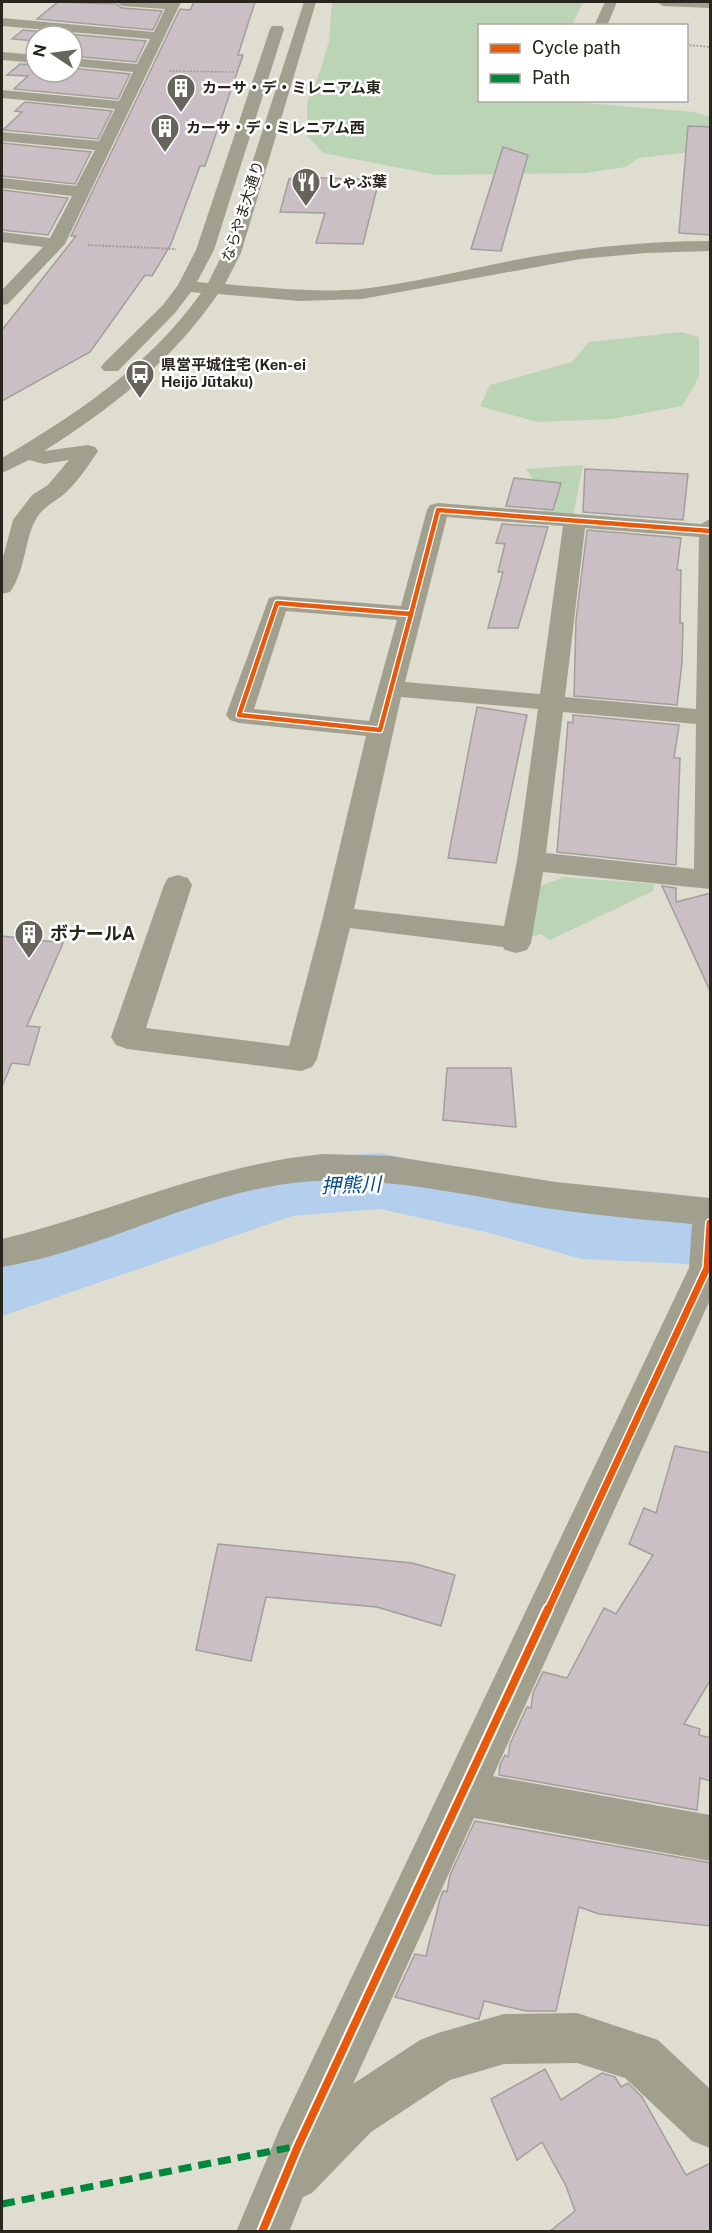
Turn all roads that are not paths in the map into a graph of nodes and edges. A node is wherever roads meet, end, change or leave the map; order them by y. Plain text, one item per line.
1 (122, 2) edge
2 (310, 2) edge
3 (611, 2) edge
4 (663, 2) edge
5 (174, 4) edge
6 (711, 4) edge
7 (283, 12) dead end
8 (2, 22) edge
9 (601, 24) edge
10 (159, 36) junction
11 (2, 56) edge
12 (24, 58) edge
13 (84, 64) edge
14 (142, 69) junction
15 (2, 94) edge
16 (124, 106) junction
17 (2, 136) edge
18 (105, 146) junction
19 (2, 183) edge
20 (83, 192) junction
21 (2, 237) edge
22 (56, 244) junction
23 (711, 246) edge
24 (186, 286) junction
25 (214, 289) junction
26 (2, 300) edge
27 (99, 376) dead end
28 (28, 452) junction
29 (2, 467) edge
30 (575, 520) junction
31 (711, 526) edge
32 (710, 531) edge
33 (710, 539) edge
34 (2, 587) edge
35 (411, 614) junction
36 (710, 615) edge
37 (391, 688) junction
38 (553, 702) junction
39 (709, 718) edge
40 (380, 730) junction
41 (709, 816) edge
42 (531, 861) junction
43 (711, 872) edge
44 (711, 880) edge
45 (178, 885) dead end
46 (338, 917) junction
47 (711, 1212) edge
48 (711, 1223) edge
49 (2, 1253) edge
50 (463, 1793) junction
51 (711, 1838) edge
52 (711, 2123) edge
53 (270, 2212) edge

1 - 5 street
2 - 25 street, ならやま大通り
3 - 9 street
4 - 6 street
5 - 10 street
7 - 24 street, ならやま大通り
8 - 10 street
10 - 14 street
11 - 12 street
13 - 14 street
14 - 16 street
15 - 16 street
16 - 18 street
17 - 18 street
18 - 20 street
19 - 20 street
20 - 22 street
21 - 22 street
22 - 26 street
23 - 25 street
24 - 25 street
24 - 27 street, ならやま大通り
25 - 28 street, ならやま大通り
28 - 29 street, ならやま大通り
28 - 34 street
30 - 32 street
30 - 35 street
30 - 38 street
31 - 32 street
32 - 33 street
33 - 36 street
35 - 37 street
35 - 40 street
36 - 39 street
37 - 38 street
37 - 40 street
38 - 39 street
38 - 42 street
39 - 41 street
40 - 46 street
41 - 43 street
42 - 44 street
42 - 46 street
45 - 46 street
47 - 49 street
48 - 50 street
50 - 51 street
50 - 53 street
52 - 53 street

